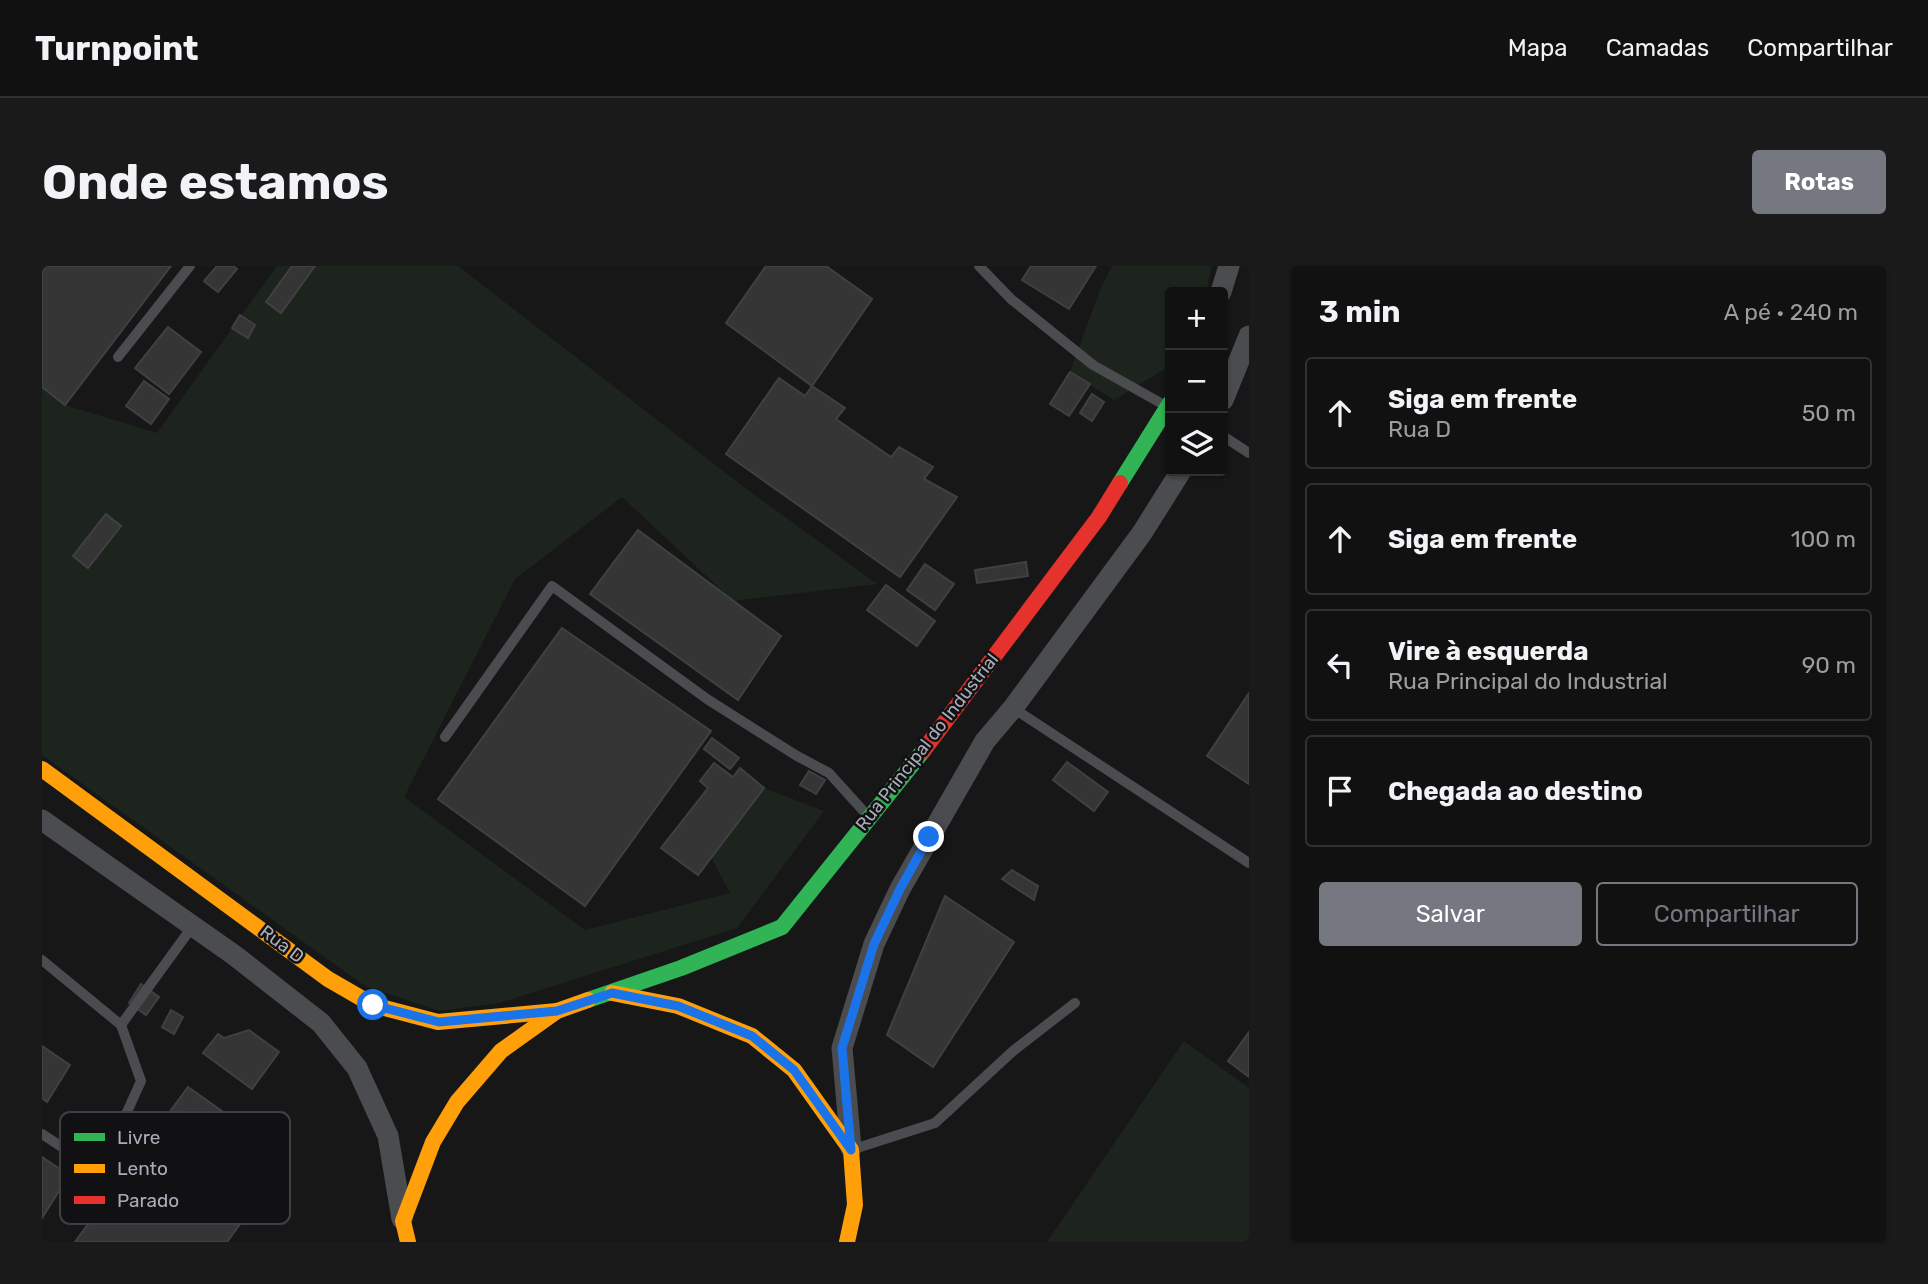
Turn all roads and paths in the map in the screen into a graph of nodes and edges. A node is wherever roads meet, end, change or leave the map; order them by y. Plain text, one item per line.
1 (190, 266) edge
2 (979, 266) edge
3 (1229, 266) edge
4 (1223, 287) edge
5 (1249, 336) edge
6 (118, 357) dead end
7 (1228, 388) edge
8 (1165, 403) edge
9 (1166, 413) edge
10 (1228, 439) edge
11 (1249, 453) edge
12 (1178, 476) edge
13 (1013, 708) junction
14 (445, 737) dead end
15 (42, 769) edge
16 (869, 817) junction
17 (42, 820) edge
18 (1249, 863) edge
19 (192, 927) junction
20 (42, 960) edge
21 (612, 993) junction
22 (1075, 1003) dead end
23 (557, 1011) junction
24 (121, 1025) junction
25 (127, 1112) edge
26 (42, 1134) edge
27 (60, 1146) edge
28 (851, 1150) junction
29 (855, 1205) junction
30 (405, 1232) edge
31 (847, 1242) edge
32 (864, 1242) edge

1 - 6 lane
2 - 8 lane
3 - 4 street
5 - 7 street
9 - 16 street, Rua Principal do Industrial
10 - 11 lane
12 - 13 street
13 - 18 lane
13 - 28 street
14 - 16 lane
15 - 23 street, Rua D
16 - 21 street, Rua Principal do Industrial
17 - 19 street
19 - 24 lane
19 - 30 street
20 - 24 lane
21 - 23 street, Rua Principal do Industrial
21 - 28 street
22 - 28 lane
23 - 30 street
24 - 25 lane
26 - 27 lane
28 - 29 street
29 - 31 street
29 - 32 street

